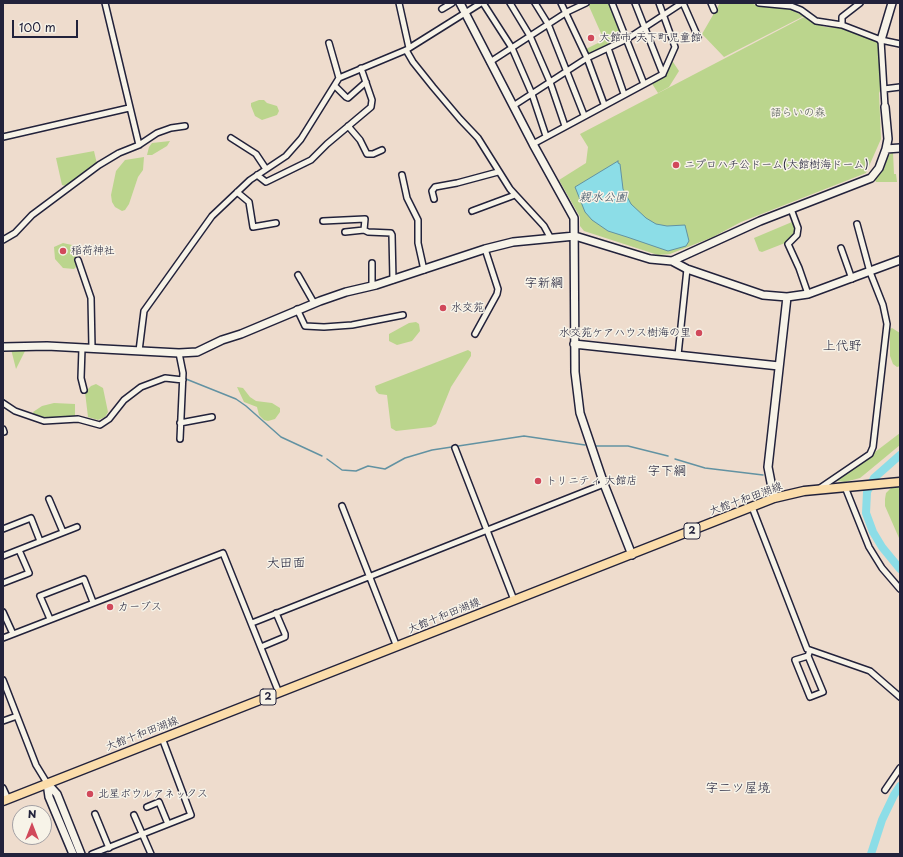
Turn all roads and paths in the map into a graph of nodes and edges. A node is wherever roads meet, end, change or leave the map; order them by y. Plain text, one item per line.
1 (105, 3) edge
2 (399, 3) edge
3 (452, 3) edge
4 (460, 3) edge
5 (482, 3) edge
6 (510, 3) edge
7 (535, 3) edge
8 (561, 3) edge
9 (586, 3) edge
10 (612, 3) edge
11 (635, 3) edge
12 (659, 3) edge
13 (682, 3) edge
14 (711, 3) edge
15 (759, 3) edge
16 (767, 3) edge
17 (850, 3) edge
18 (860, 3) edge
19 (892, 3) edge
20 (854, 7) junction
21 (442, 9) dead end
22 (714, 10) dead end
23 (567, 12) junction
24 (465, 14) junction
25 (664, 14) junction
26 (548, 24) junction
27 (842, 25) junction
28 (645, 27) junction
29 (530, 36) junction
30 (698, 37) dead end
31 (627, 39) junction
32 (881, 40) junction
33 (329, 44) dead end
34 (900, 44) edge
35 (512, 48) junction
36 (608, 48) junction
37 (408, 49) junction
38 (587, 58) junction
39 (490, 62) junction
40 (361, 68) junction
41 (568, 70) junction
42 (663, 74) junction
43 (339, 78) junction
44 (366, 82) junction
45 (550, 82) junction
46 (644, 84) junction
47 (335, 86) junction
48 (900, 87) edge
49 (884, 89) junction
50 (532, 94) junction
51 (624, 94) junction
52 (604, 104) junction
53 (513, 106) junction
54 (885, 107) joint
55 (129, 108) junction
56 (584, 115) junction
57 (185, 126) dead end
58 (348, 126) junction
59 (565, 126) junction
60 (546, 136) junction
61 (3, 137) edge
62 (230, 138) dead end
63 (533, 144) junction
64 (139, 145) junction
65 (900, 148) edge
66 (382, 150) dead end
67 (886, 150) junction
68 (266, 169) junction
69 (498, 172) junction
70 (258, 175) junction
71 (402, 175) dead end
72 (237, 192) junction
73 (515, 195) junction
74 (434, 199) dead end
75 (791, 209) junction
76 (472, 211) dead end
77 (323, 221) dead end
78 (276, 223) dead end
79 (857, 224) dead end
80 (364, 230) junction
81 (345, 232) dead end
82 (575, 236) junction
83 (550, 237) junction
84 (3, 240) edge
85 (841, 248) dead end
86 (485, 249) junction
87 (78, 260) dead end
88 (672, 261) junction
89 (899, 262) edge
90 (372, 263) dead end
91 (424, 270) junction
92 (688, 270) junction
93 (870, 272) junction
94 (298, 275) dead end
95 (852, 279) junction
96 (393, 280) junction
97 (372, 286) junction
98 (808, 294) junction
99 (787, 297) junction
100 (314, 303) junction
101 (297, 309) junction
102 (403, 314) dead end
103 (475, 334) dead end
104 (574, 344) junction
105 (3, 347) edge
106 (82, 348) junction
107 (92, 348) junction
108 (139, 351) junction
109 (179, 353) junction
110 (678, 355) junction
111 (780, 366) junction
112 (183, 380) junction
113 (84, 390) dead end
114 (3, 403) edge
115 (212, 417) dead end
116 (180, 423) junction
117 (180, 439) dead end
118 (455, 448) dead end
119 (897, 483) edge
120 (604, 484) junction
121 (845, 487) junction
122 (818, 490) junction
123 (774, 498) junction
124 (49, 499) dead end
125 (342, 506) dead end
126 (752, 507) junction
127 (78, 527) dead end
128 (3, 529) edge
129 (487, 531) junction
130 (62, 532) junction
131 (40, 541) junction
132 (20, 550) junction
133 (632, 554) junction
134 (3, 556) edge
135 (370, 577) junction
136 (3, 583) edge
137 (900, 589) edge
138 (514, 600) junction
139 (93, 602) junction
140 (3, 612) edge
141 (276, 613) junction
142 (50, 619) junction
143 (252, 623) junction
144 (13, 634) junction
145 (3, 638) edge
146 (397, 646) junction
147 (261, 647) junction
148 (809, 653) junction
149 (3, 680) edge
150 (279, 693) junction
151 (900, 697) edge
152 (17, 716) junction
153 (3, 721) edge
154 (162, 738) junction
155 (900, 768) edge
156 (47, 783) junction
157 (3, 788) edge
158 (886, 790) dead end
159 (5, 800) edge
160 (147, 807) dead end
161 (95, 814) dead end
162 (134, 815) dead end
163 (168, 824) junction
164 (142, 835) junction
165 (109, 848) junction
166 (96, 853) edge
167 (73, 854) edge
168 (81, 854) edge
169 (151, 854) edge

1 - 55 street
2 - 37 street
3 - 21 street
4 - 24 street
5 - 24 street
5 - 35 street
6 - 29 street
7 - 26 street
8 - 23 street
9 - 23 street
10 - 31 street
11 - 28 street
12 - 25 street
13 - 25 street
13 - 30 street
14 - 22 street
15 - 16 street
16 - 27 street
17 - 20 street
18 - 20 street
19 - 32 street
20 - 27 street
23 - 26 street
23 - 38 street
24 - 37 street
24 - 39 street
25 - 28 street
25 - 42 street
26 - 29 street
26 - 41 street
27 - 32 street
28 - 31 street
28 - 42 street
29 - 35 street
29 - 45 street
31 - 36 street
31 - 46 street
32 - 34 street
32 - 49 street
33 - 43 street
35 - 39 street
35 - 50 street
36 - 38 street
36 - 51 street
37 - 40 street
37 - 69 street
38 - 41 street
38 - 52 street
39 - 53 street
40 - 43 street
40 - 44 street
41 - 45 street
41 - 56 street
42 - 46 street
43 - 47 street
44 - 47 street
44 - 58 street
45 - 50 street
45 - 59 street
46 - 51 street
47 - 68 street
48 - 49 street
49 - 54 street
50 - 53 street
50 - 60 street
51 - 52 street
52 - 56 street
53 - 63 street
54 - 67 street
55 - 61 street
55 - 64 street
56 - 59 street
57 - 64 street
58 - 66 street
58 - 70 street
59 - 60 street
60 - 63 street
62 - 68 street
63 - 82 street
64 - 84 street
65 - 67 street
67 - 75 street
68 - 70 street
69 - 73 street
69 - 74 street
70 - 72 street
71 - 91 street
72 - 78 street
72 - 108 street
73 - 76 street
73 - 83 street
75 - 88 street
75 - 98 street
77 - 80 street
79 - 93 street
80 - 81 street
80 - 96 street
82 - 83 street
82 - 88 street
82 - 104 street
83 - 86 street
85 - 95 street
86 - 91 street
86 - 103 street
87 - 107 street
88 - 92 street
89 - 93 street
90 - 97 street
91 - 96 street
92 - 99 street
92 - 110 street
93 - 95 street
93 - 122 street
94 - 100 street
95 - 98 street
96 - 97 street
97 - 100 street
98 - 99 street
99 - 111 street
100 - 101 street
101 - 102 street
101 - 109 street
104 - 110 street
104 - 120 street
105 - 106 street
106 - 107 street
106 - 113 street
107 - 108 street
108 - 109 street
109 - 112 street
110 - 111 street
111 - 123 street
112 - 114 street
112 - 116 street
115 - 116 street
116 - 117 street
118 - 129 street
119 - 121 main road, 大館十和田湖線 / 2
120 - 129 street
120 - 133 street
121 - 122 main road, 大館十和田湖線 / 2
121 - 137 street
122 - 123 main road, 大館十和田湖線 / 2
123 - 126 main road, 大館十和田湖線 / 2
124 - 130 street
125 - 135 street
126 - 133 main road, 大館十和田湖線 / 2
126 - 148 street
127 - 130 street
128 - 131 street
129 - 135 street
129 - 138 street
130 - 131 street
131 - 132 street
132 - 134 street
132 - 136 street
133 - 138 main road, 大館十和田湖線 / 2
135 - 141 street
135 - 146 street
138 - 146 main road, 大館十和田湖線 / 2
139 - 142 street
139 - 142 street
139 - 143 street
140 - 144 street
141 - 143 street
141 - 147 street
142 - 144 street
143 - 147 street
144 - 145 street
146 - 150 main road, 大館十和田湖線 / 2
147 - 150 street
148 - 148 street
148 - 151 street
149 - 152 street
150 - 154 main road, 大館十和田湖線 / 2
152 - 153 street
152 - 156 street
154 - 156 main road, 大館十和田湖線 / 2
154 - 163 street
155 - 158 street
156 - 159 main road, 大館十和田湖線 / 2
156 - 167 street
156 - 168 street
157 - 159 street
160 - 163 street
161 - 165 street
162 - 164 street
163 - 164 street
164 - 165 street
164 - 169 street
165 - 166 street

